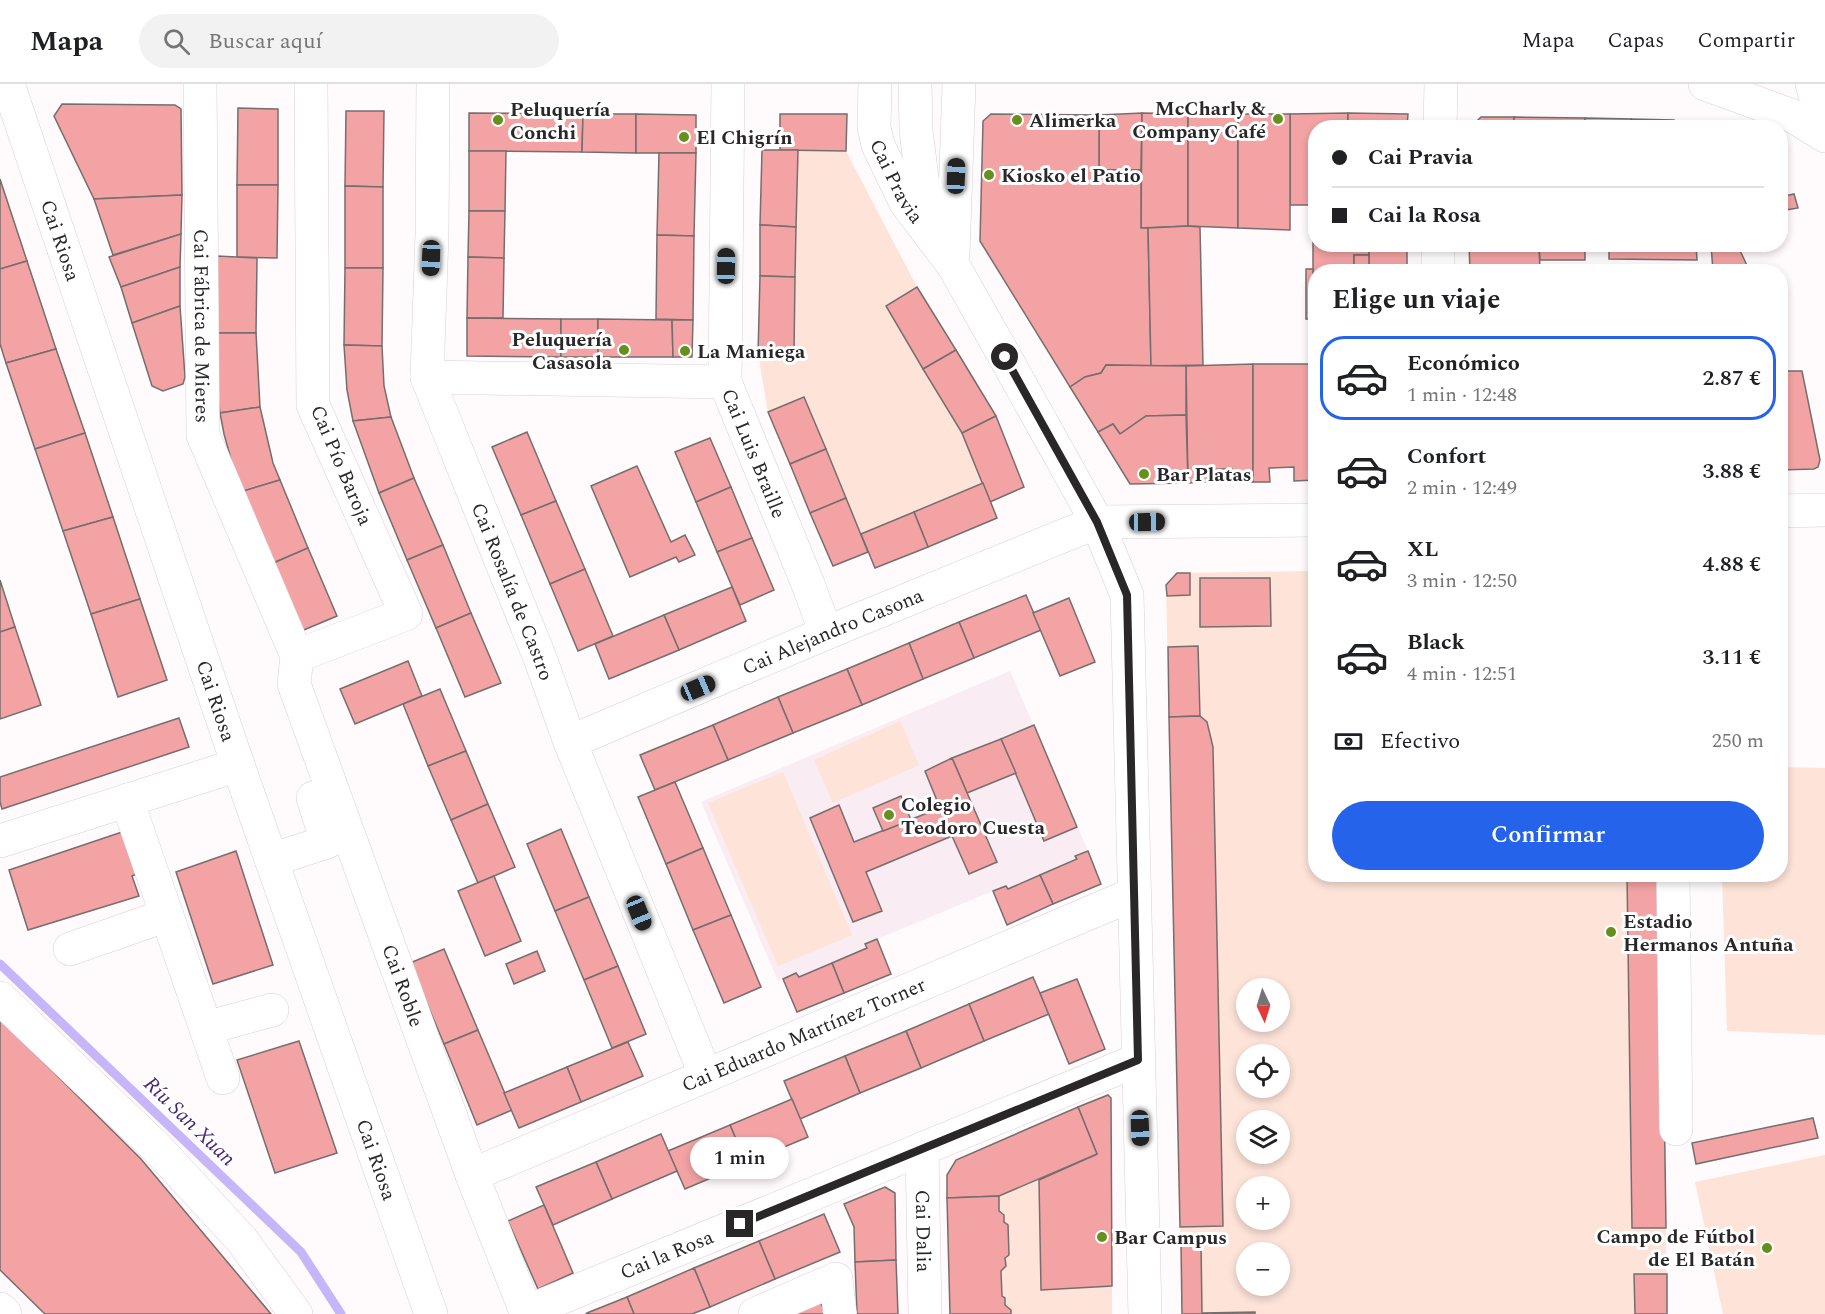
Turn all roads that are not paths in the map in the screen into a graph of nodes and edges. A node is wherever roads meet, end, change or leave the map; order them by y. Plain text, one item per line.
1 (8, 84) edge
2 (200, 84) edge
3 (311, 84) edge
4 (433, 84) edge
5 (728, 84) edge
6 (875, 84) edge
7 (915, 84) edge
8 (959, 84) edge
9 (1441, 84) edge
10 (1705, 84) edge
11 (1812, 84) edge
12 (1440, 120) edge
13 (1825, 134) edge
14 (953, 265) junction
15 (427, 377) junction
16 (725, 382) junction
17 (1824, 510) edge
18 (1788, 511) edge
19 (1308, 520) edge
20 (1097, 522) junction
21 (826, 633) junction
22 (297, 656) junction
23 (570, 742) junction
24 (238, 765) junction
25 (331, 786) junction
26 (128, 800) junction
27 (0, 842) edge
28 (271, 860) junction
29 (1673, 882) edge
30 (1134, 894) junction
31 (167, 915) junction
32 (70, 949) dead end
33 (0, 998) edge
34 (272, 1010) dead end
35 (206, 1028) junction
36 (1138, 1060) junction
37 (706, 1076) junction
38 (223, 1078) dead end
39 (1676, 1129) dead end
40 (922, 1149) junction
41 (472, 1175) junction
42 (0, 1309) edge
43 (526, 1313) edge
44 (5, 1314) edge
45 (296, 1314) edge
46 (431, 1314) edge
47 (755, 1314) edge
48 (840, 1314) edge
49 (925, 1314) edge
50 (1145, 1314) edge

1 - 24 street, Cai Riosa
2 - 22 street, Cai Fábrica de Mieres
3 - 22 street, Cai Pío Baroja
4 - 15 street, Cai Rosalía de Castro
5 - 16 street, Cai Luis Braille
6 - 14 street, Cai Pravia
7 - 14 street, Cai Pravia
8 - 14 street, Cai Pravia
9 - 12 street
10 - 13 street
11 - 13 street
14 - 20 street, Cai Pravia
15 - 16 street
15 - 23 street, Cai Rosalía de Castro
16 - 21 street, Cai Luis Braille
17 - 18 street
19 - 20 street
20 - 21 street, Cai Alejandro Casona
20 - 30 street, Cai Pravia
21 - 23 street, Cai Alejandro Casona
22 - 25 street, Cai Roble
23 - 37 street, Cai Rosalía de Castro
24 - 26 street
24 - 28 street, Cai Riosa
25 - 28 street
25 - 41 street, Cai Roble
26 - 27 street
26 - 31 street
28 - 46 street, Cai Riosa
29 - 39 street
30 - 36 street, Cai Pravia
30 - 37 street, Cai Eduardo Martínez Torner
31 - 32 street
31 - 35 street
33 - 45 street
34 - 35 street
35 - 38 street
36 - 40 street, Cai la Rosa
36 - 50 street, Cai Pravia
37 - 41 street, Cai Eduardo Martínez Torner
40 - 43 street, Cai la Rosa
40 - 49 street, Cai Dalia
41 - 43 street, Cai Roble
42 - 44 street
47 - 48 street

